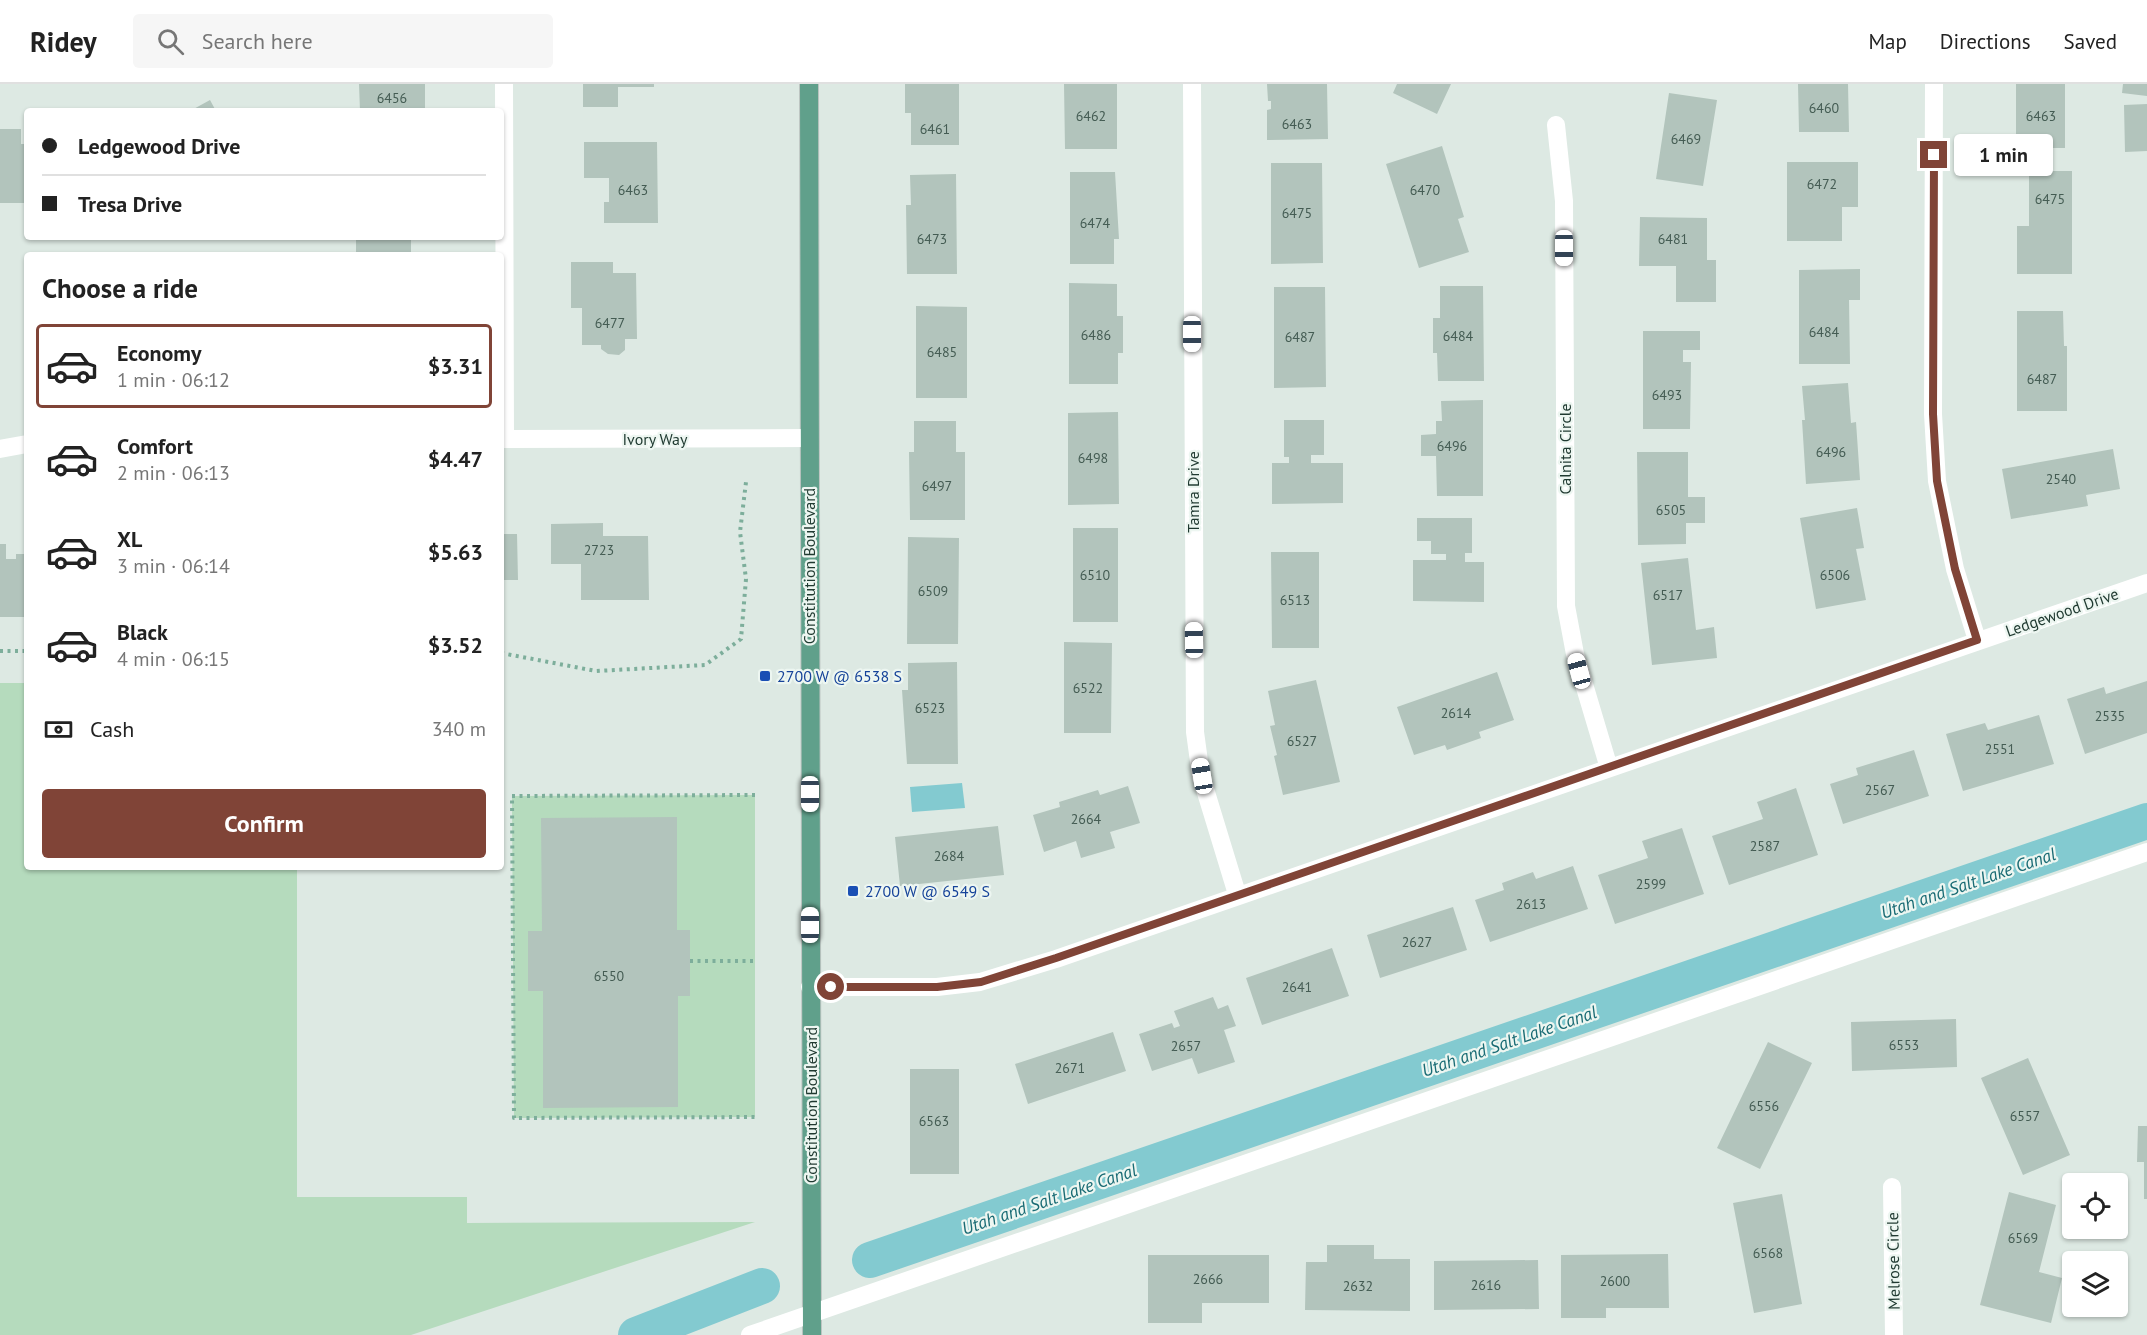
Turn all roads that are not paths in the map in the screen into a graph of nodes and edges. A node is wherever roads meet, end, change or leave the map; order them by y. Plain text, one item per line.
1 (504, 84) edge
2 (809, 84) edge
3 (1192, 84) edge
4 (1934, 84) edge
5 (504, 108) edge
6 (1556, 125) dead end
7 (809, 438) junction
8 (504, 439) edge
9 (24, 445) edge
10 (0, 449) edge
11 (2147, 583) edge
12 (1977, 640) junction
13 (1609, 768) junction
14 (2147, 852) edge
15 (1238, 894) junction
16 (810, 987) junction
17 (1892, 1187) dead end
18 (812, 1314) junction
19 (750, 1335) edge
20 (812, 1335) edge
21 (1894, 1335) edge

1 - 5 street
2 - 7 main road, Constitution Boulevard
3 - 15 street, Tamra Drive
4 - 12 street
6 - 13 street, Calnita Circle
7 - 8 street, Ivory Way
7 - 16 main road, Constitution Boulevard
9 - 10 street
11 - 12 street, Ledgewood Drive
12 - 13 street, Ledgewood Drive
13 - 15 street, Ledgewood Drive
14 - 18 street
15 - 16 street, Ledgewood Drive
16 - 18 main road, Constitution Boulevard
17 - 21 street, Melrose Circle
18 - 19 street
18 - 20 main road, Constitution Boulevard

